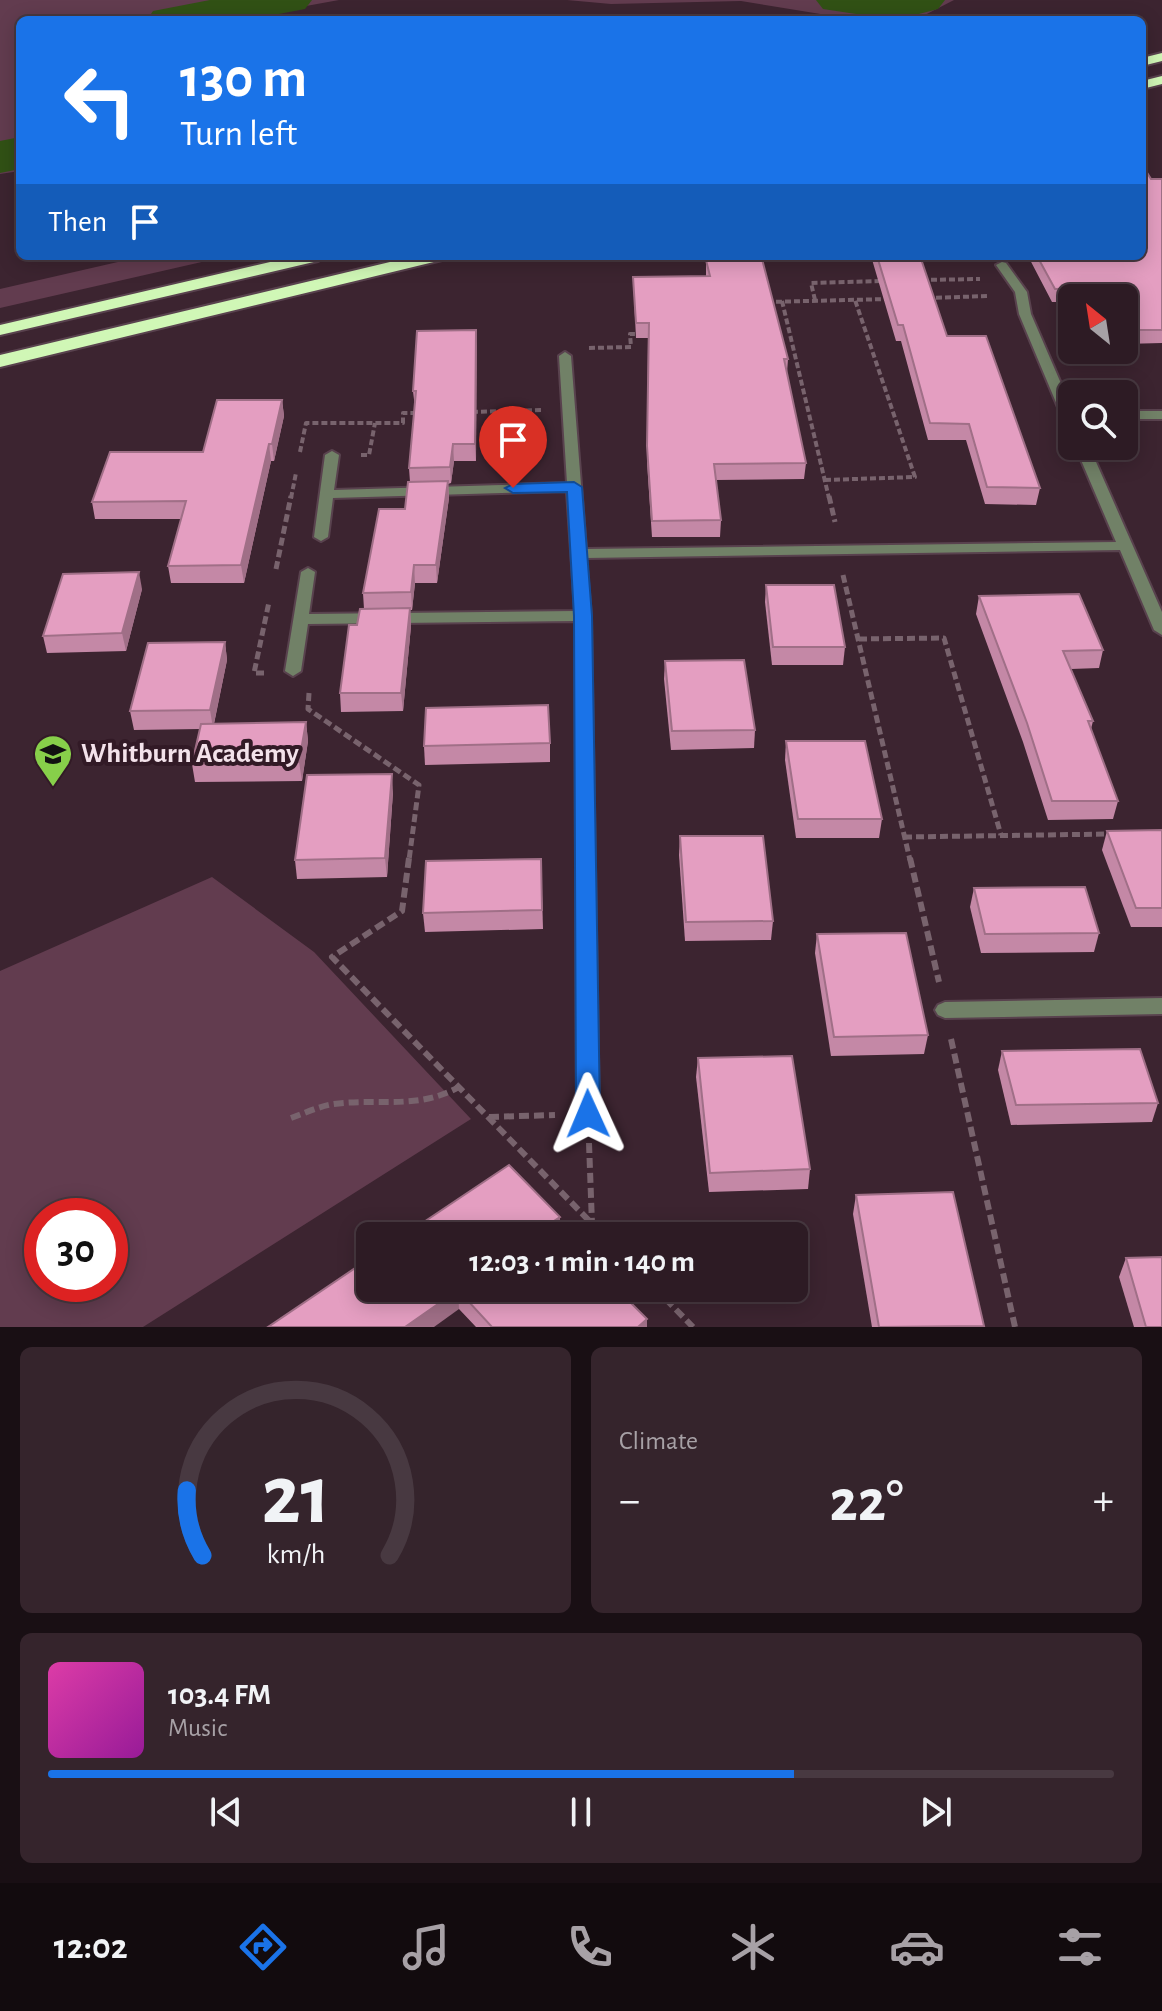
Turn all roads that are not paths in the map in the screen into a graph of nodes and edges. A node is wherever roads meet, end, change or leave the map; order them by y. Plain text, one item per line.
1 (301, 260) edge
2 (419, 260) edge
3 (1002, 265) dead end
4 (0, 330) edge
5 (565, 356) road end
6 (0, 361) edge
7 (1058, 389) edge
8 (1138, 415) edge
9 (1162, 415) edge
10 (332, 455) dead end
11 (1088, 460) edge
12 (574, 487) junction
13 (327, 494) junction
14 (321, 537) dead end
15 (1125, 546) junction
16 (579, 554) junction
17 (308, 572) dead end
18 (583, 616) junction
19 (301, 619) junction
20 (1162, 630) edge
21 (293, 671) road end
22 (1162, 1006) edge
23 (945, 1010) road end
24 (588, 1114) road end

1 - 4 highway
2 - 6 highway
3 - 7 street
5 - 12 street
8 - 9 street
10 - 13 street
11 - 15 street
12 - 13 street
12 - 16 street
13 - 14 street
15 - 16 street
15 - 20 street
16 - 18 street
17 - 19 street
18 - 19 street
18 - 24 street
19 - 21 street
22 - 23 street

